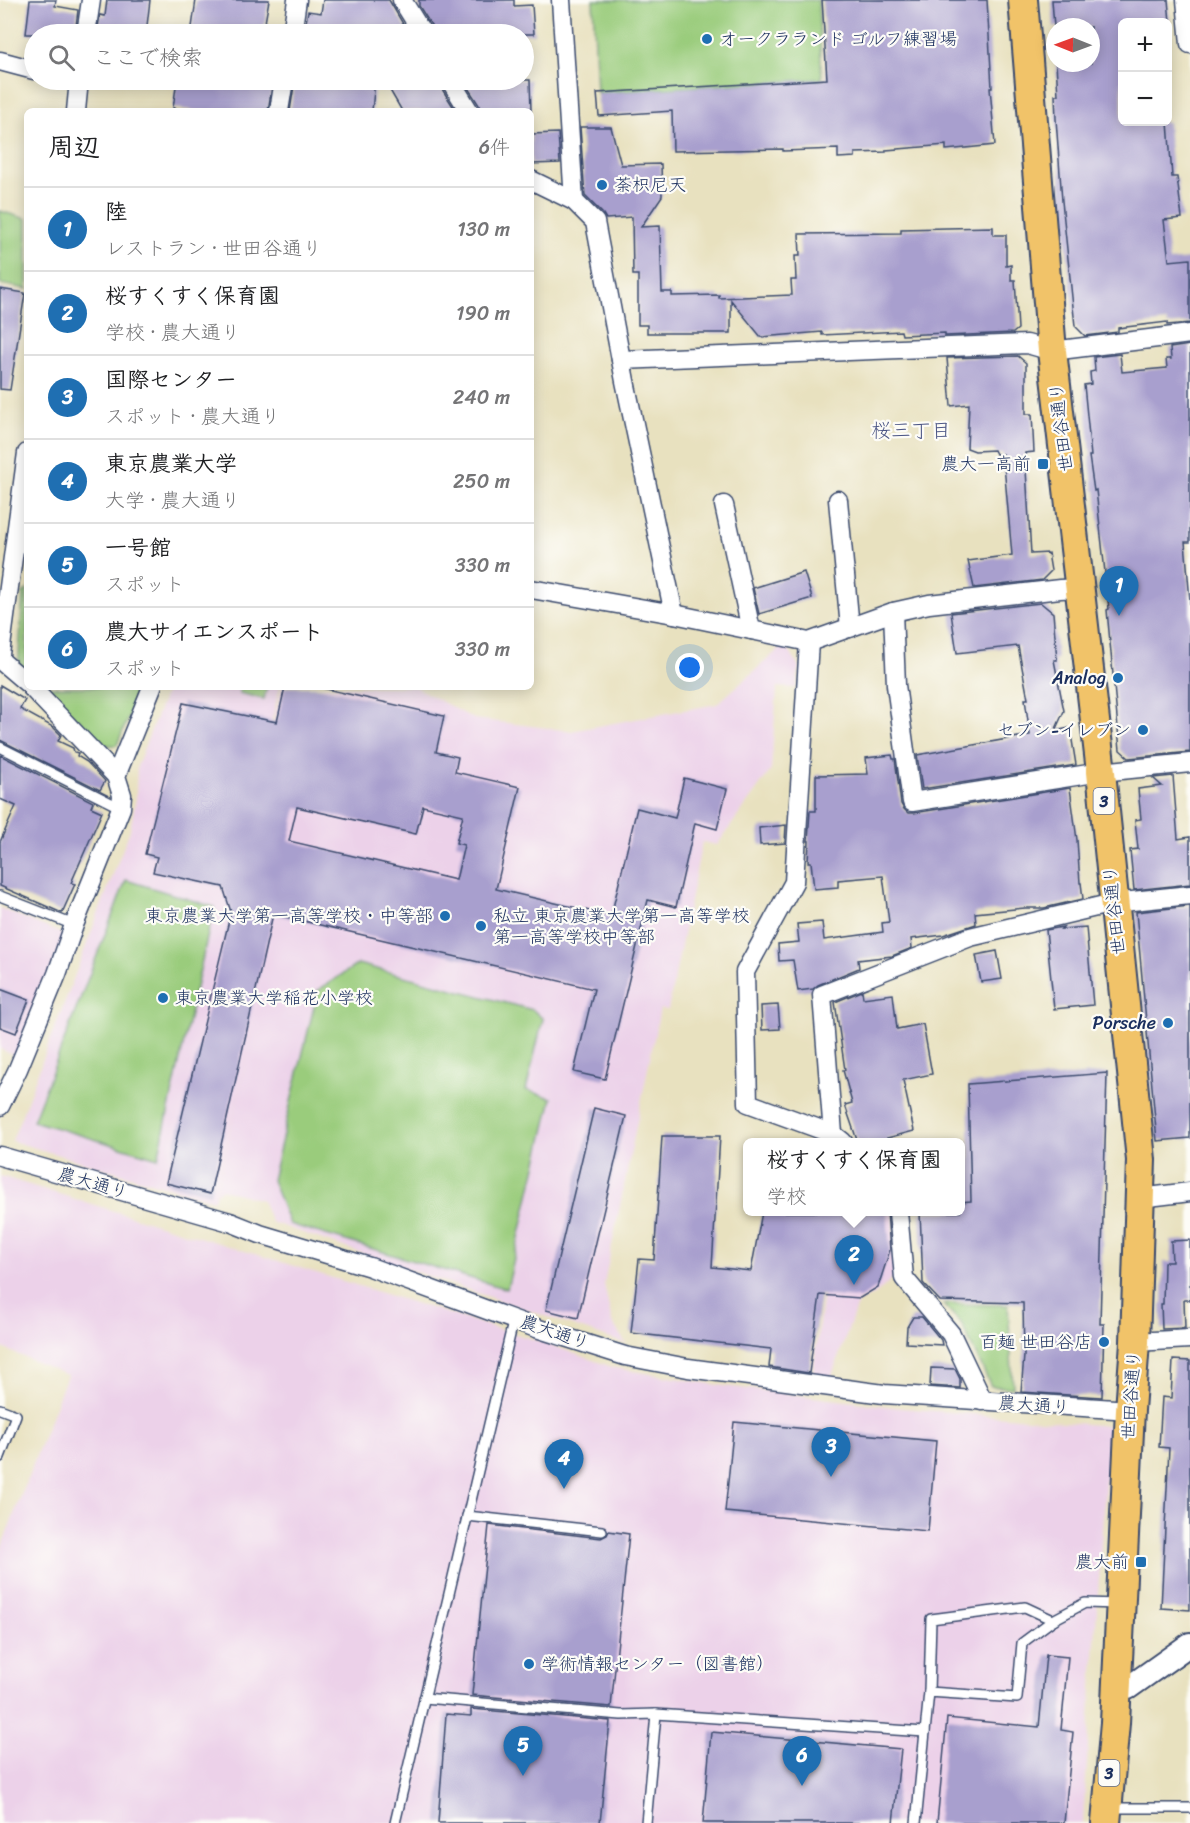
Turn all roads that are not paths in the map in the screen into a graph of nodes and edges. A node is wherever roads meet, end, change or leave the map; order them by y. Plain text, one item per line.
1 (91, 0) edge
2 (297, 0) edge
3 (402, 0) edge
4 (561, 0) edge
5 (1023, 0) edge
6 (1186, 0) edge
7 (87, 24) edge
8 (293, 24) edge
9 (417, 24) edge
10 (1190, 44) edge
11 (0, 61) edge
12 (24, 67) edge
13 (79, 90) edge
14 (282, 90) edge
15 (456, 90) edge
16 (80, 108) edge
17 (279, 108) edge
18 (467, 108) edge
19 (534, 181) edge
20 (574, 201) junction
21 (1190, 334) edge
22 (1052, 351) junction
23 (621, 360) junction
24 (837, 500) dead end
25 (23, 505) edge
26 (724, 505) dead end
27 (1080, 588) junction
28 (534, 590) edge
29 (893, 612) junction
30 (674, 614) junction
31 (850, 628) junction
32 (751, 630) junction
33 (809, 642) junction
34 (0, 654) edge
35 (0, 660) edge
36 (24, 680) edge
37 (34, 690) edge
38 (151, 690) edge
39 (0, 747) edge
40 (1190, 763) edge
41 (1101, 772) junction
42 (116, 776) junction
43 (121, 808) junction
44 (1190, 895) edge
45 (0, 896) edge
46 (1113, 903) junction
47 (74, 925) junction
48 (0, 1106) edge
49 (838, 1138) edge
50 (0, 1156) edge
51 (1190, 1192) edge
52 (1140, 1198) junction
53 (898, 1216) edge
54 (514, 1318) junction
55 (1190, 1339) edge
56 (1135, 1342) junction
57 (983, 1401) junction
58 (0, 1409) edge
59 (1130, 1410) junction
60 (0, 1456) edge
61 (467, 1516) junction
62 (602, 1531) dead end
63 (1120, 1604) junction
64 (1053, 1620) junction
65 (1190, 1644) edge
66 (1116, 1688) junction
67 (929, 1692) junction
68 (424, 1698) junction
69 (656, 1714) junction
70 (925, 1732) junction
71 (1190, 1808) edge
72 (1106, 1815) edge
73 (395, 1823) edge
74 (645, 1823) edge
75 (916, 1823) edge

1 - 7 street
2 - 8 street
3 - 9 street
4 - 20 street
5 - 22 main road, 世田谷通り / 3
6 - 10 street
11 - 12 street
13 - 16 street
14 - 17 street
15 - 18 street
19 - 20 street
20 - 23 street
21 - 22 street
22 - 23 street
22 - 27 main road, 世田谷通り / 3
23 - 30 street
24 - 31 street
25 - 34 street
26 - 32 street
27 - 29 street
27 - 41 main road, 世田谷通り / 3
28 - 30 street
29 - 31 street
29 - 41 street
30 - 32 street
31 - 33 street
32 - 33 street
33 - 49 street
35 - 36 street
37 - 42 street
38 - 42 street
39 - 43 lane
40 - 41 street
41 - 46 main road, 世田谷通り / 3
42 - 43 street
43 - 47 street
44 - 46 street
45 - 47 lane
46 - 49 street
46 - 52 main road, 世田谷通り / 3
47 - 48 street
50 - 54 street, 農大通り
51 - 52 street
52 - 56 main road, 世田谷通り / 3
53 - 57 street
54 - 57 street, 農大通り
54 - 61 lane
55 - 56 street
56 - 59 main road, 世田谷通り / 3
57 - 59 street, 農大通り
58 - 60 lane
59 - 63 main road, 世田谷通り / 3
61 - 62 lane
61 - 68 lane
63 - 64 lane
63 - 66 main road, 世田谷通り / 3
64 - 67 lane
64 - 67 lane
65 - 66 street
66 - 72 main road, 世田谷通り / 3
67 - 70 lane
68 - 69 lane
68 - 73 lane
69 - 70 lane
69 - 74 lane
70 - 75 lane
71 - 72 lane

